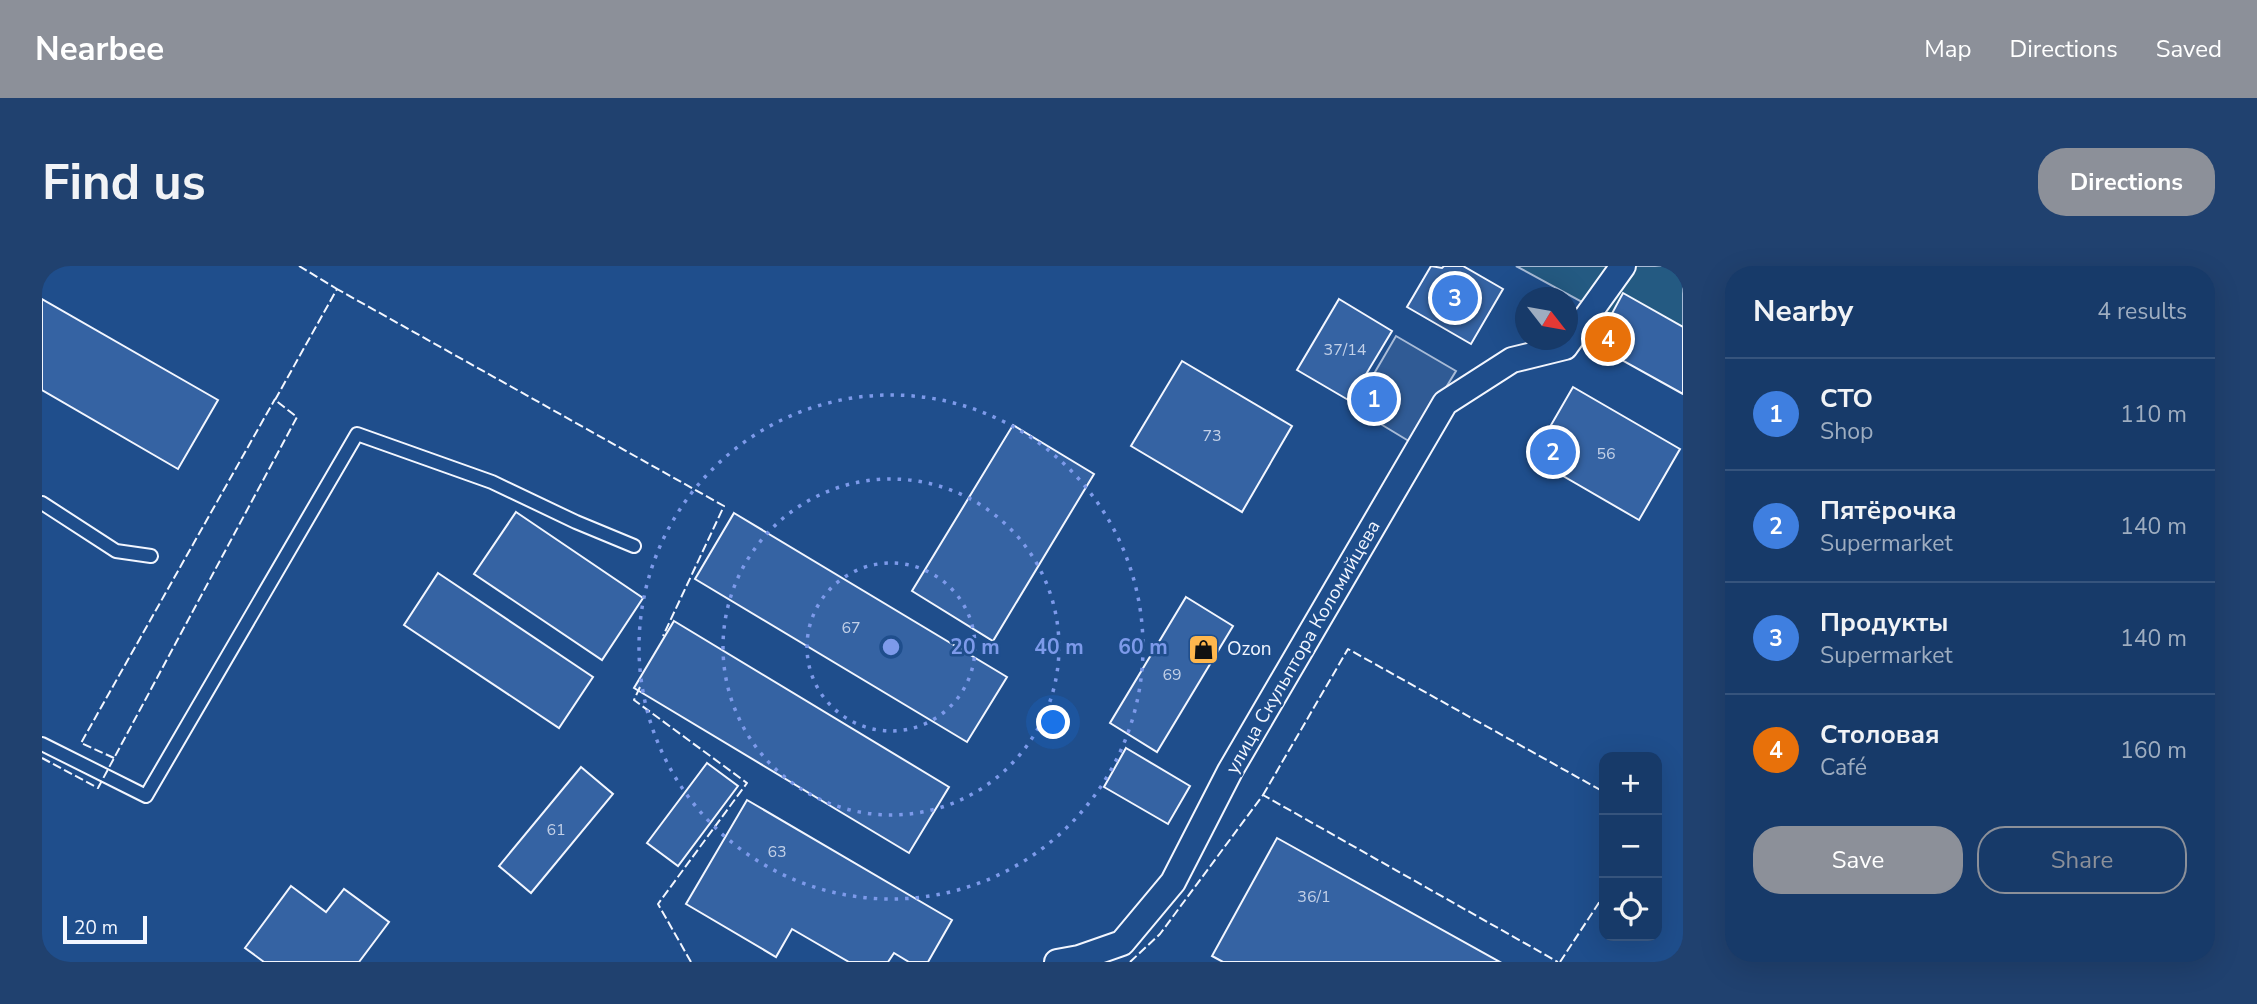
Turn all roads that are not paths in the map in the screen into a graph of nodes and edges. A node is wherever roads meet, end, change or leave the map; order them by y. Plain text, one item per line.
1 (1623, 266) edge
2 (42, 503) edge
3 (634, 546) dead end
4 (151, 556) dead end
5 (42, 744) edge
6 (1072, 961) edge

1 - 6 street, улица Скульптора Коломийцева
2 - 4 lane
3 - 5 lane

